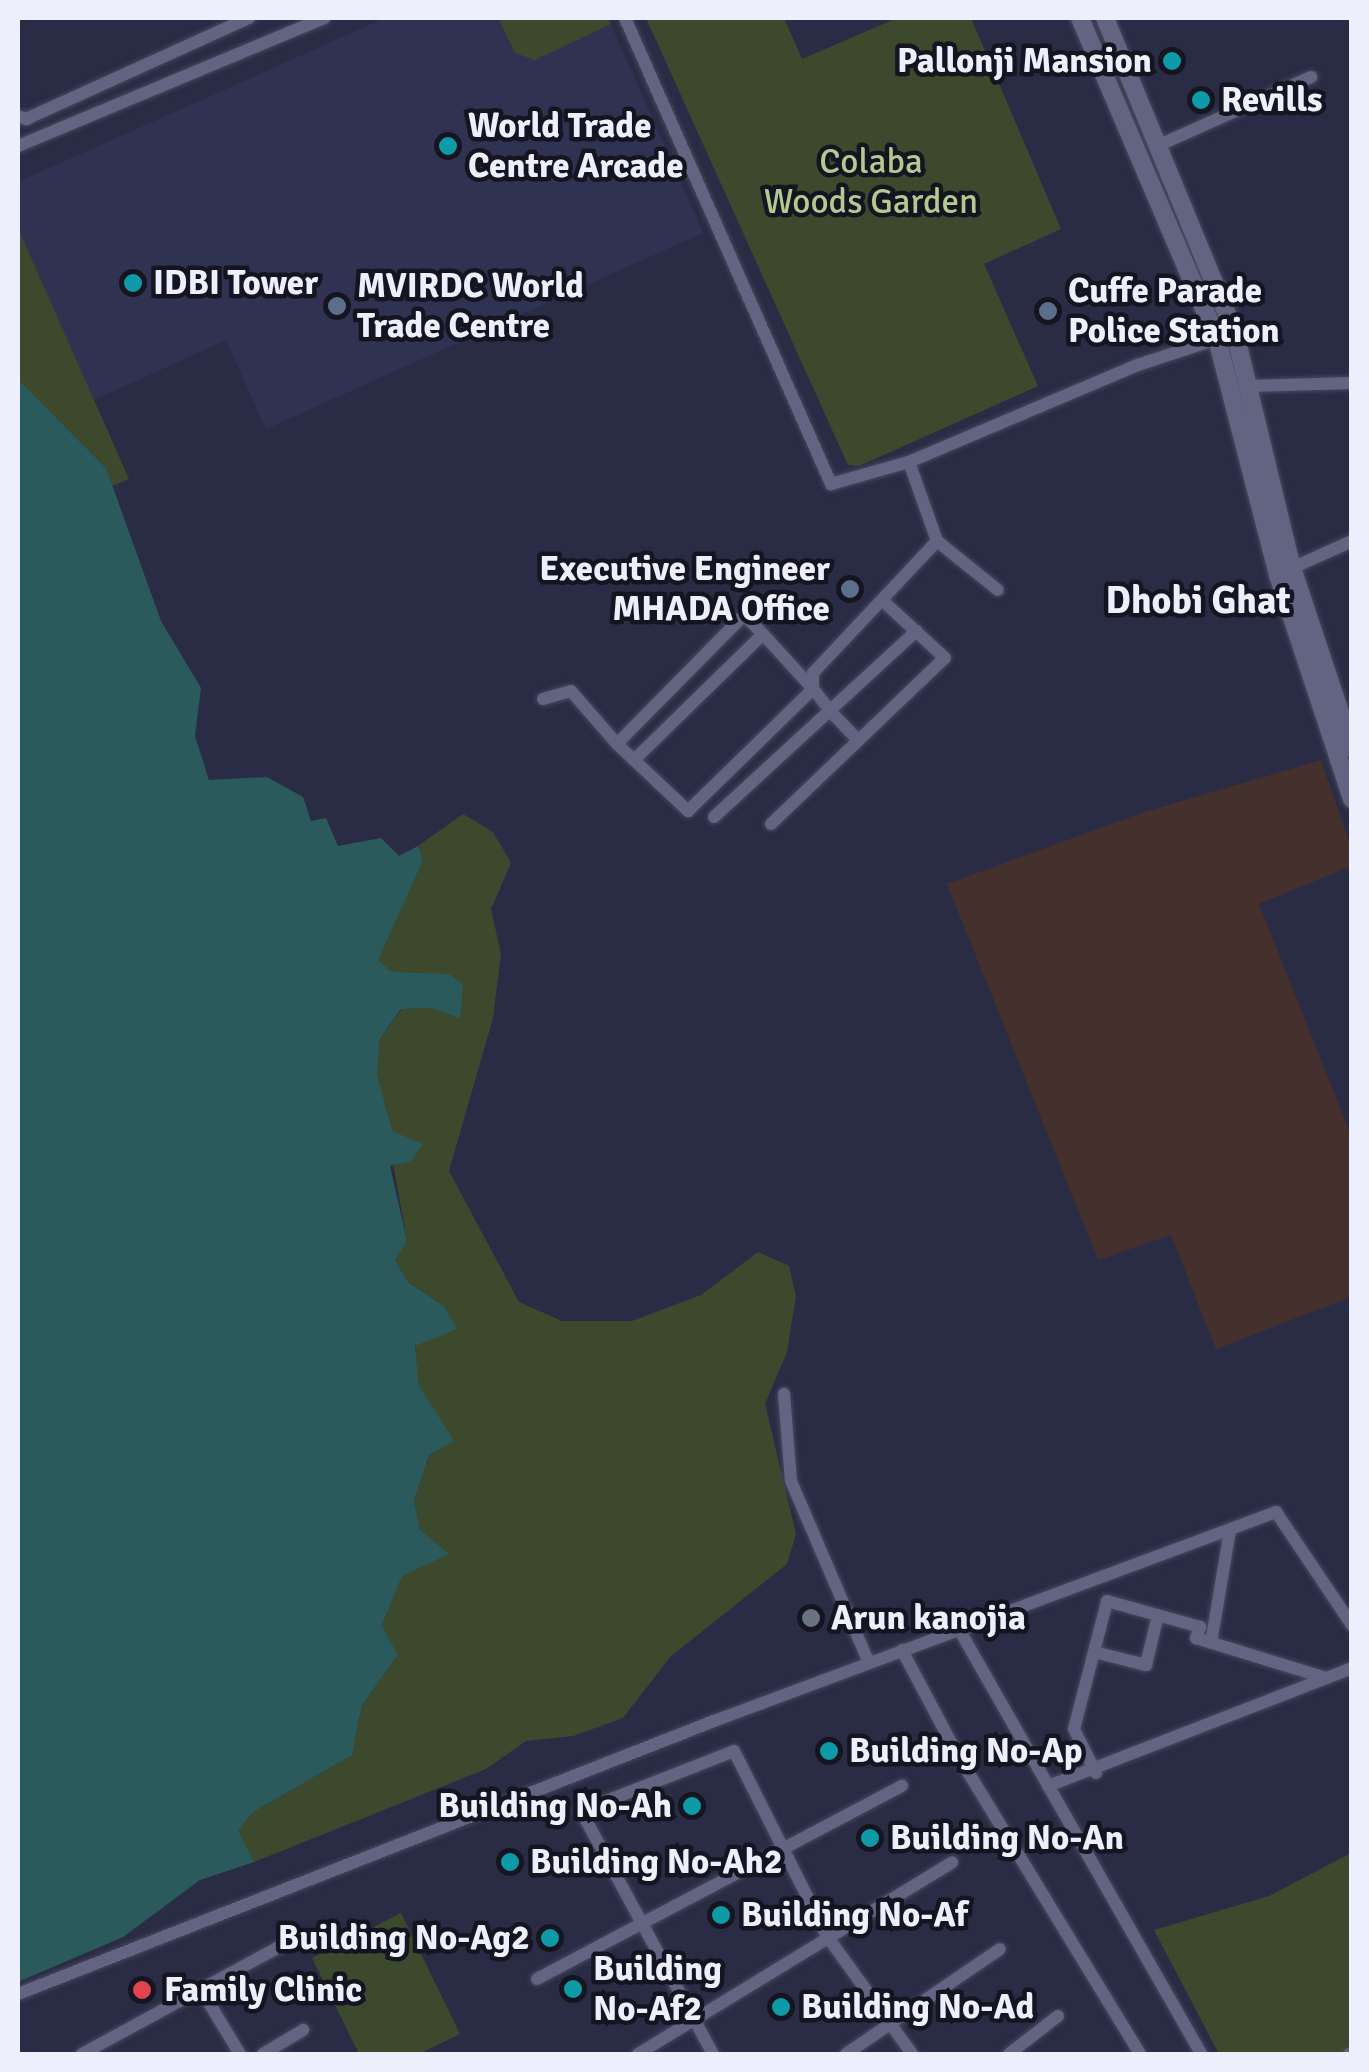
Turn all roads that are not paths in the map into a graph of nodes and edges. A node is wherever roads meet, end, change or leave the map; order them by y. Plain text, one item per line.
1 (249, 18) edge
2 (324, 18) edge
3 (625, 18) edge
4 (1080, 18) edge
5 (1105, 18) edge
6 (1311, 77) dead end
7 (18, 116) edge
8 (1157, 146) junction
9 (20, 147) edge
10 (1226, 336) junction
11 (1352, 383) edge
12 (1250, 386) junction
13 (909, 462) junction
14 (937, 540) junction
15 (1352, 541) edge
16 (1292, 568) junction
17 (998, 590) dead end
18 (884, 602) junction
19 (916, 630) junction
20 (763, 634) junction
21 (813, 689) junction
22 (543, 699) dead end
23 (832, 713) junction
24 (858, 740) junction
25 (617, 744) junction
26 (1352, 748) edge
27 (634, 760) junction
28 (1352, 799) edge
29 (714, 817) dead end
30 (771, 824) dead end
31 (784, 1394) dead end
32 (1230, 1531) junction
33 (1158, 1615) junction
34 (1352, 1625) edge
35 (960, 1632) junction
36 (1211, 1643) junction
37 (902, 1650) junction
38 (1094, 1652) junction
39 (869, 1663) junction
40 (1352, 1668) edge
41 (1326, 1678) junction
42 (1096, 1772) junction
43 (902, 1786) dead end
44 (1048, 1786) junction
45 (784, 1846) junction
46 (952, 1862) dead end
47 (640, 1924) junction
48 (828, 1936) junction
49 (288, 1942) dead end
50 (1000, 1949) dead end
51 (537, 1979) dead end
52 (200, 1988) junction
53 (18, 1994) edge
54 (1058, 2016) dead end
55 (694, 2021) junction
56 (890, 2025) junction
57 (303, 2030) dead end
58 (82, 2054) edge
59 (240, 2054) edge
60 (263, 2054) edge
61 (638, 2054) edge
62 (713, 2054) edge
63 (846, 2054) edge
64 (912, 2054) edge
65 (1009, 2054) edge
66 (1140, 2054) edge
67 (1202, 2054) edge

1 - 7 street
2 - 9 street
3 - 13 street
4 - 10 main road
5 - 8 main road
6 - 8 street
8 - 10 main road
10 - 12 main road
10 - 13 street
10 - 28 main road
11 - 12 street
12 - 16 main road
13 - 14 street
14 - 17 street
14 - 18 street
15 - 16 street
16 - 26 main road
18 - 19 street
18 - 21 street
19 - 23 street
19 - 24 street
20 - 21 street
20 - 25 street
20 - 27 street
21 - 23 street
21 - 27 street
22 - 25 street
23 - 24 street
23 - 29 street
24 - 30 street
25 - 27 street
31 - 39 street
32 - 34 street
32 - 35 street
32 - 36 street
33 - 36 street
33 - 38 street
33 - 38 street
35 - 37 street
35 - 44 street
36 - 41 street
37 - 39 street
37 - 66 street
38 - 42 street
39 - 53 street
40 - 41 street
41 - 42 street
42 - 44 street
43 - 45 street
44 - 67 street
45 - 47 street
45 - 47 street
45 - 48 street
46 - 48 street
47 - 51 street
47 - 55 street
48 - 55 street
48 - 56 street
49 - 52 street
50 - 56 street
52 - 58 street
52 - 59 street
54 - 65 street
55 - 61 street
55 - 62 street
56 - 63 street
56 - 64 street
57 - 60 street

